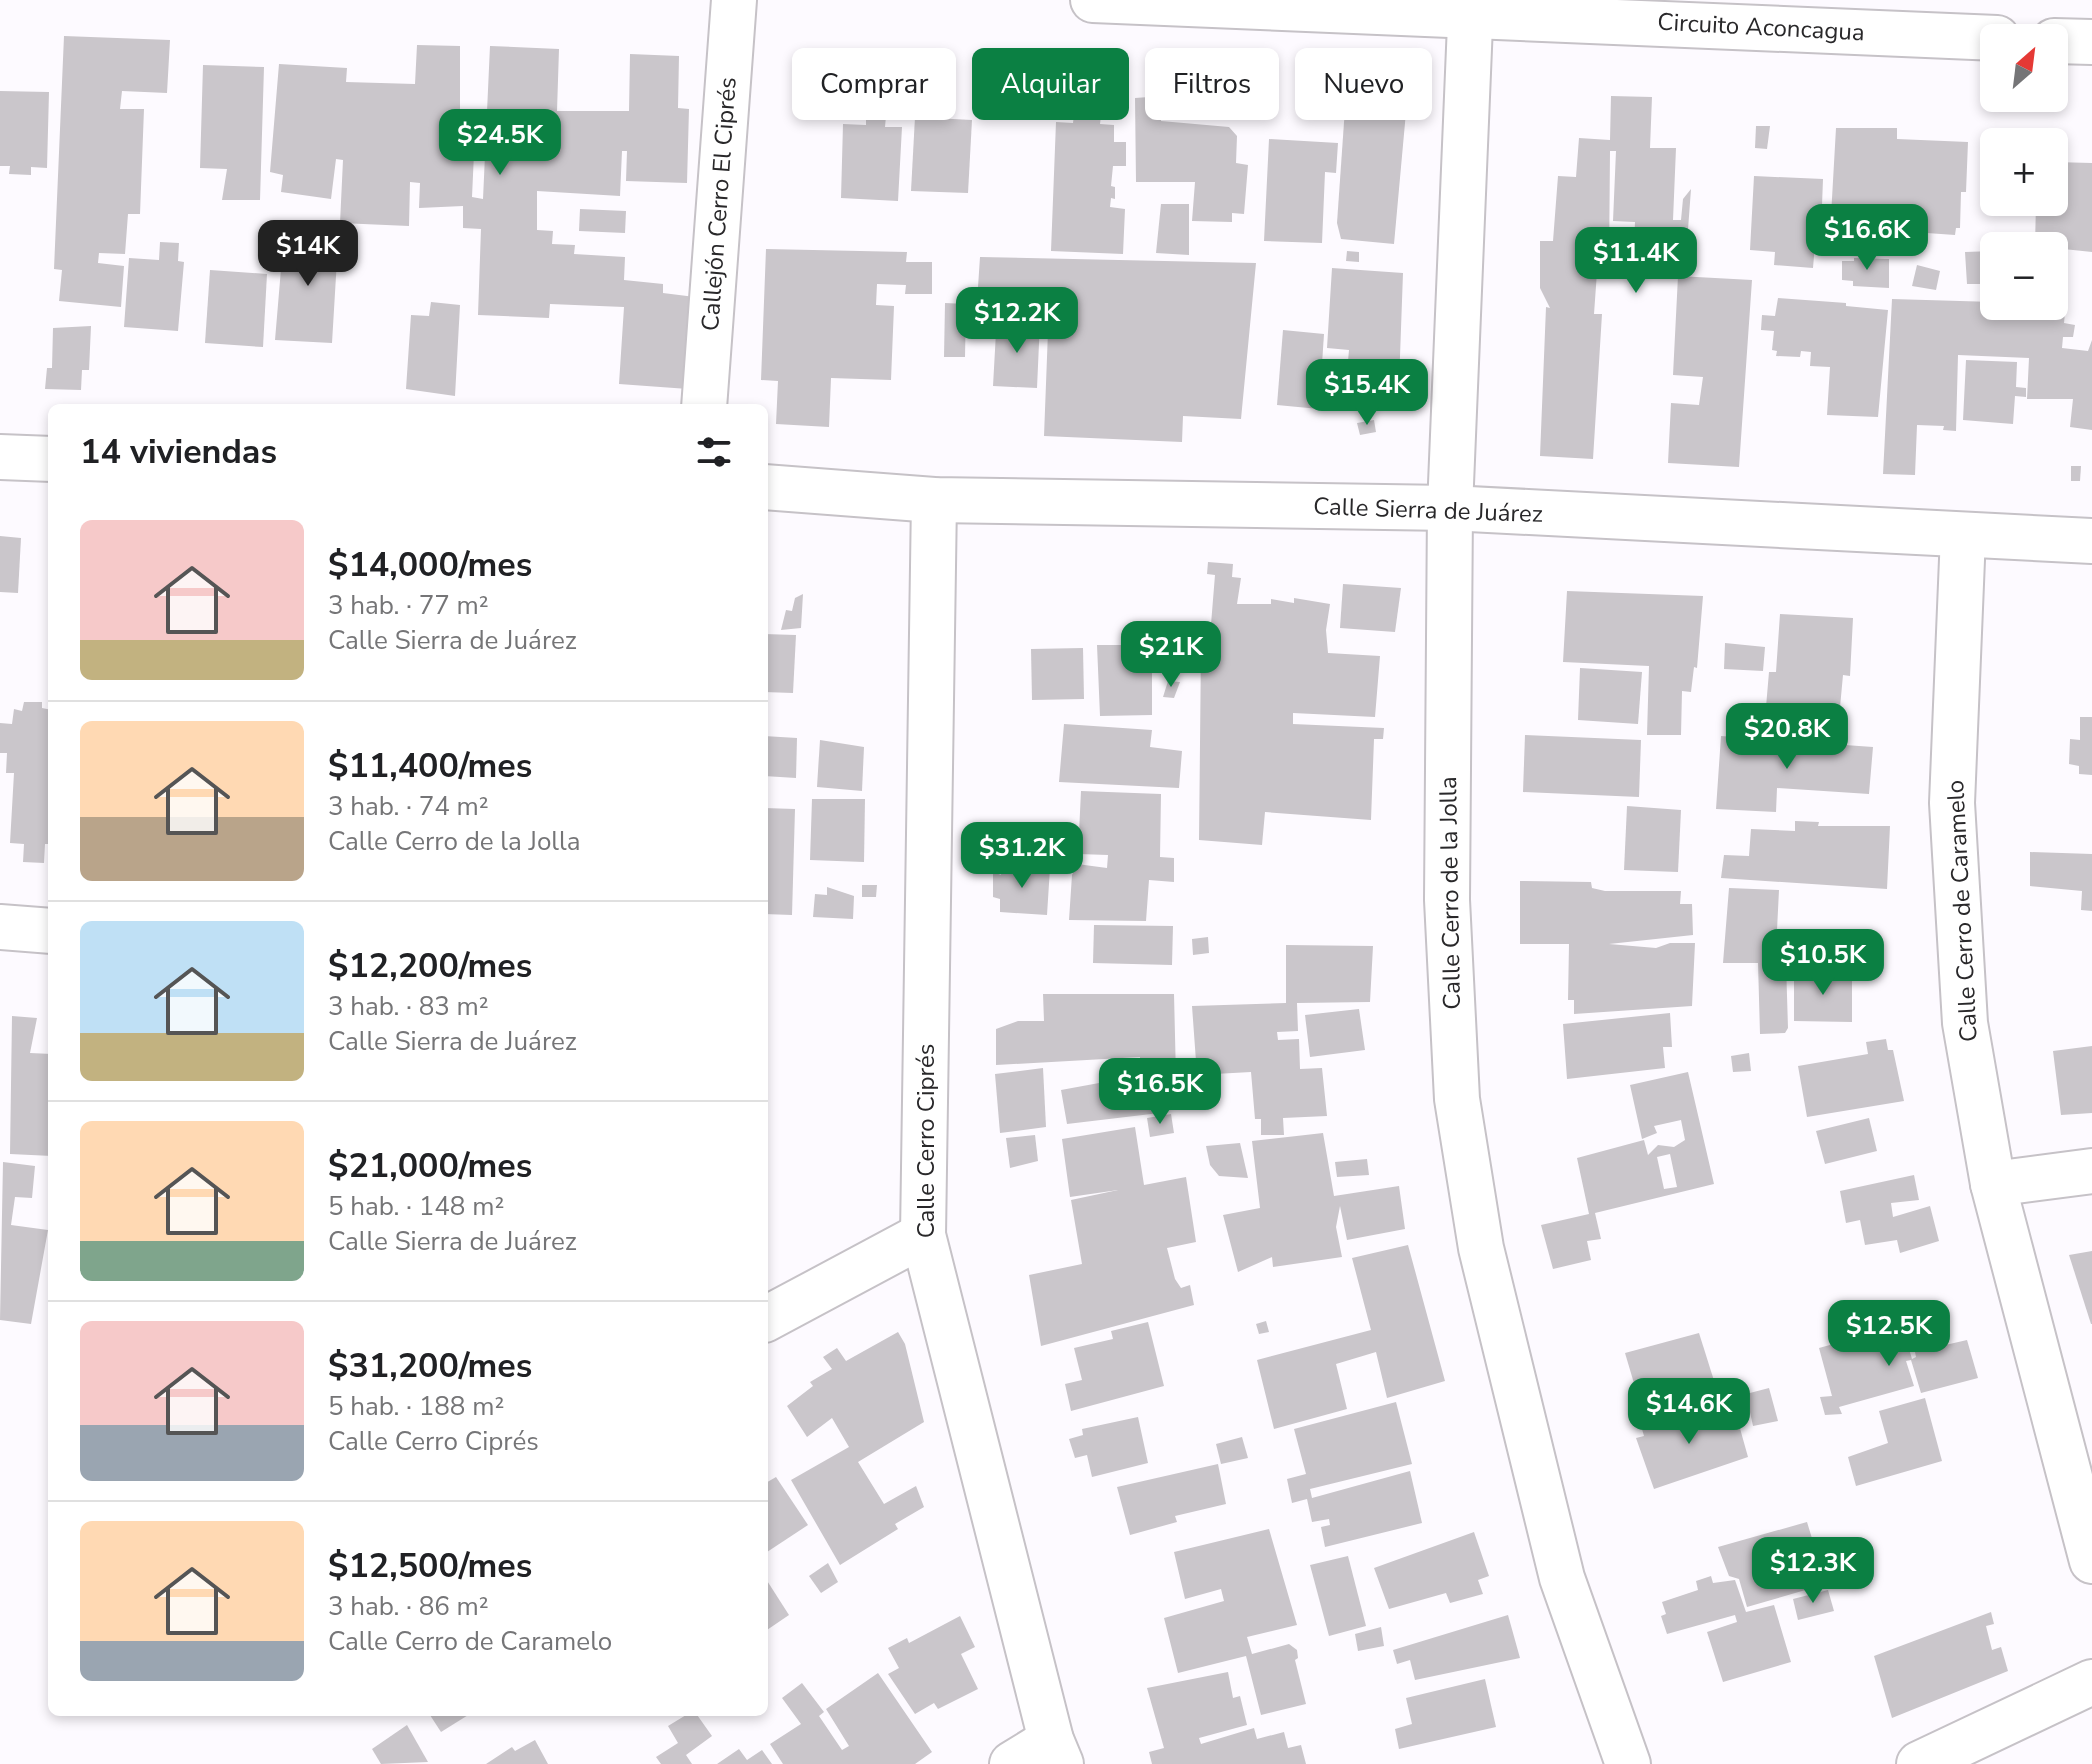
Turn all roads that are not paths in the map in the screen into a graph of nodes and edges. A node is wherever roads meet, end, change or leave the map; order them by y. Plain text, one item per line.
1 (734, 0) edge
2 (1093, 0) edge
3 (1471, 7) edge
4 (1980, 37) edge
5 (2068, 41) edge
6 (2092, 42) edge
7 (704, 404) edge
8 (0, 457) edge
9 (48, 459) edge
10 (768, 487) edge
11 (934, 500) junction
12 (1450, 508) junction
13 (1963, 535) junction
14 (2092, 541) edge
15 (0, 927) edge
16 (48, 931) edge
17 (2092, 1171) edge
18 (1993, 1184) junction
19 (923, 1235) junction
20 (768, 1318) edge
21 (2092, 1561) edge
22 (2092, 1682) edge
23 (1056, 1752) edge
24 (1012, 1764) edge
25 (1628, 1764) edge
26 (1919, 1764) edge

1 - 7 street, Callejón Cerro El Ciprés
2 - 3 street, Circuito Aconcagua
3 - 4 street, Circuito Aconcagua
3 - 12 street, Calle Cerro de la Jolla
5 - 6 street
8 - 9 street
10 - 11 street, Calle Sierra de Juárez
11 - 12 street, Calle Sierra de Juárez
11 - 19 street, Calle Cerro Ciprés
12 - 13 street, Calle Sierra de Juárez
12 - 25 street, Calle Cerro de la Jolla
13 - 14 street, Calle Sierra de Juárez
13 - 18 street, Calle Cerro de Caramelo
15 - 16 street
17 - 18 street
18 - 21 street, Calle Cerro de Caramelo
19 - 20 street
19 - 23 street, Calle Cerro Ciprés
22 - 26 street
23 - 24 street

